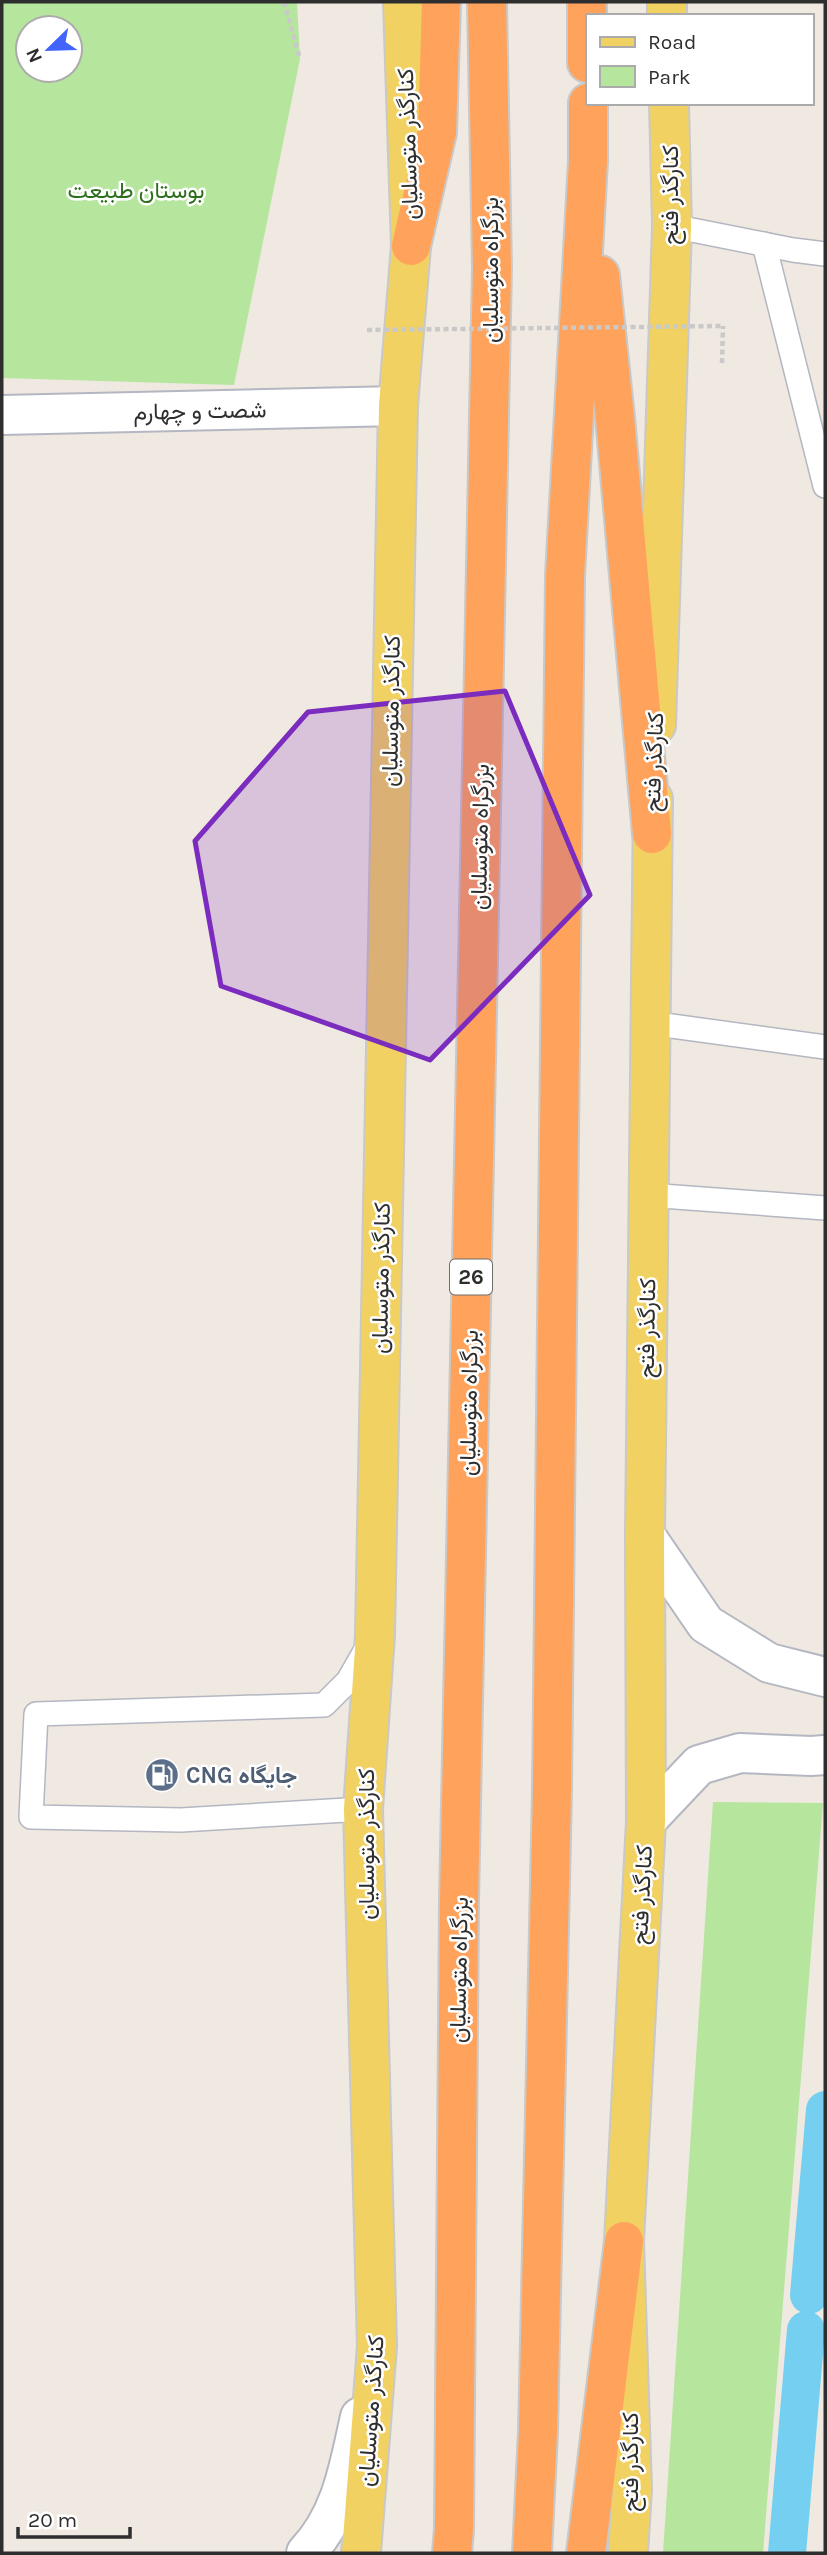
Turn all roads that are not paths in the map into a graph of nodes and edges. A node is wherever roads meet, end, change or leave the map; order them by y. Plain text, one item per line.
1 (403, 2) edge
2 (441, 2) edge
3 (486, 2) edge
4 (587, 105) edge
5 (669, 105) edge
6 (588, 161) junction
7 (672, 226) junction
8 (764, 244) junction
9 (411, 246) junction
10 (825, 254) edge
11 (398, 407) junction
12 (2, 415) edge
13 (825, 486) edge
14 (652, 834) junction
15 (650, 1023) junction
16 (825, 1047) edge
17 (648, 1195) junction
18 (825, 1208) edge
19 (645, 1535) junction
20 (375, 1635) junction
21 (825, 1677) edge
22 (825, 1755) edge
23 (363, 1809) junction
24 (646, 1821) junction
25 (624, 2241) junction
26 (377, 2347) junction
27 (306, 2553) edge
28 (361, 2553) edge
29 (452, 2553) edge
30 (532, 2553) edge
31 (586, 2553) edge
32 (628, 2553) edge

1 - 9 main road, کنارگذر متوسلیان
2 - 9 highway
3 - 29 highway, بزرگراه متوسلیان / 26
4 - 6 highway
5 - 7 main road, کنارگذر فتح
6 - 14 highway
6 - 30 highway
7 - 8 lane
7 - 14 main road, کنارگذر فتح
8 - 10 lane
8 - 13 lane
9 - 11 main road, کنارگذر متوسلیان
11 - 12 street, شصت و چهارم
11 - 20 main road, کنارگذر متوسلیان
14 - 15 main road, کنارگذر فتح
15 - 16 lane
15 - 17 main road, کنارگذر فتح
17 - 18 lane
17 - 19 main road, کنارگذر فتح
19 - 21 street
19 - 24 main road, کنارگذر فتح
20 - 23 main road, کنارگذر متوسلیان
20 - 23 lane
22 - 24 street
23 - 26 main road, کنارگذر متوسلیان
24 - 25 main road, کنارگذر فتح
25 - 31 highway
25 - 32 main road, کنارگذر فتح
26 - 27 street
26 - 28 main road, کنارگذر متوسلیان

